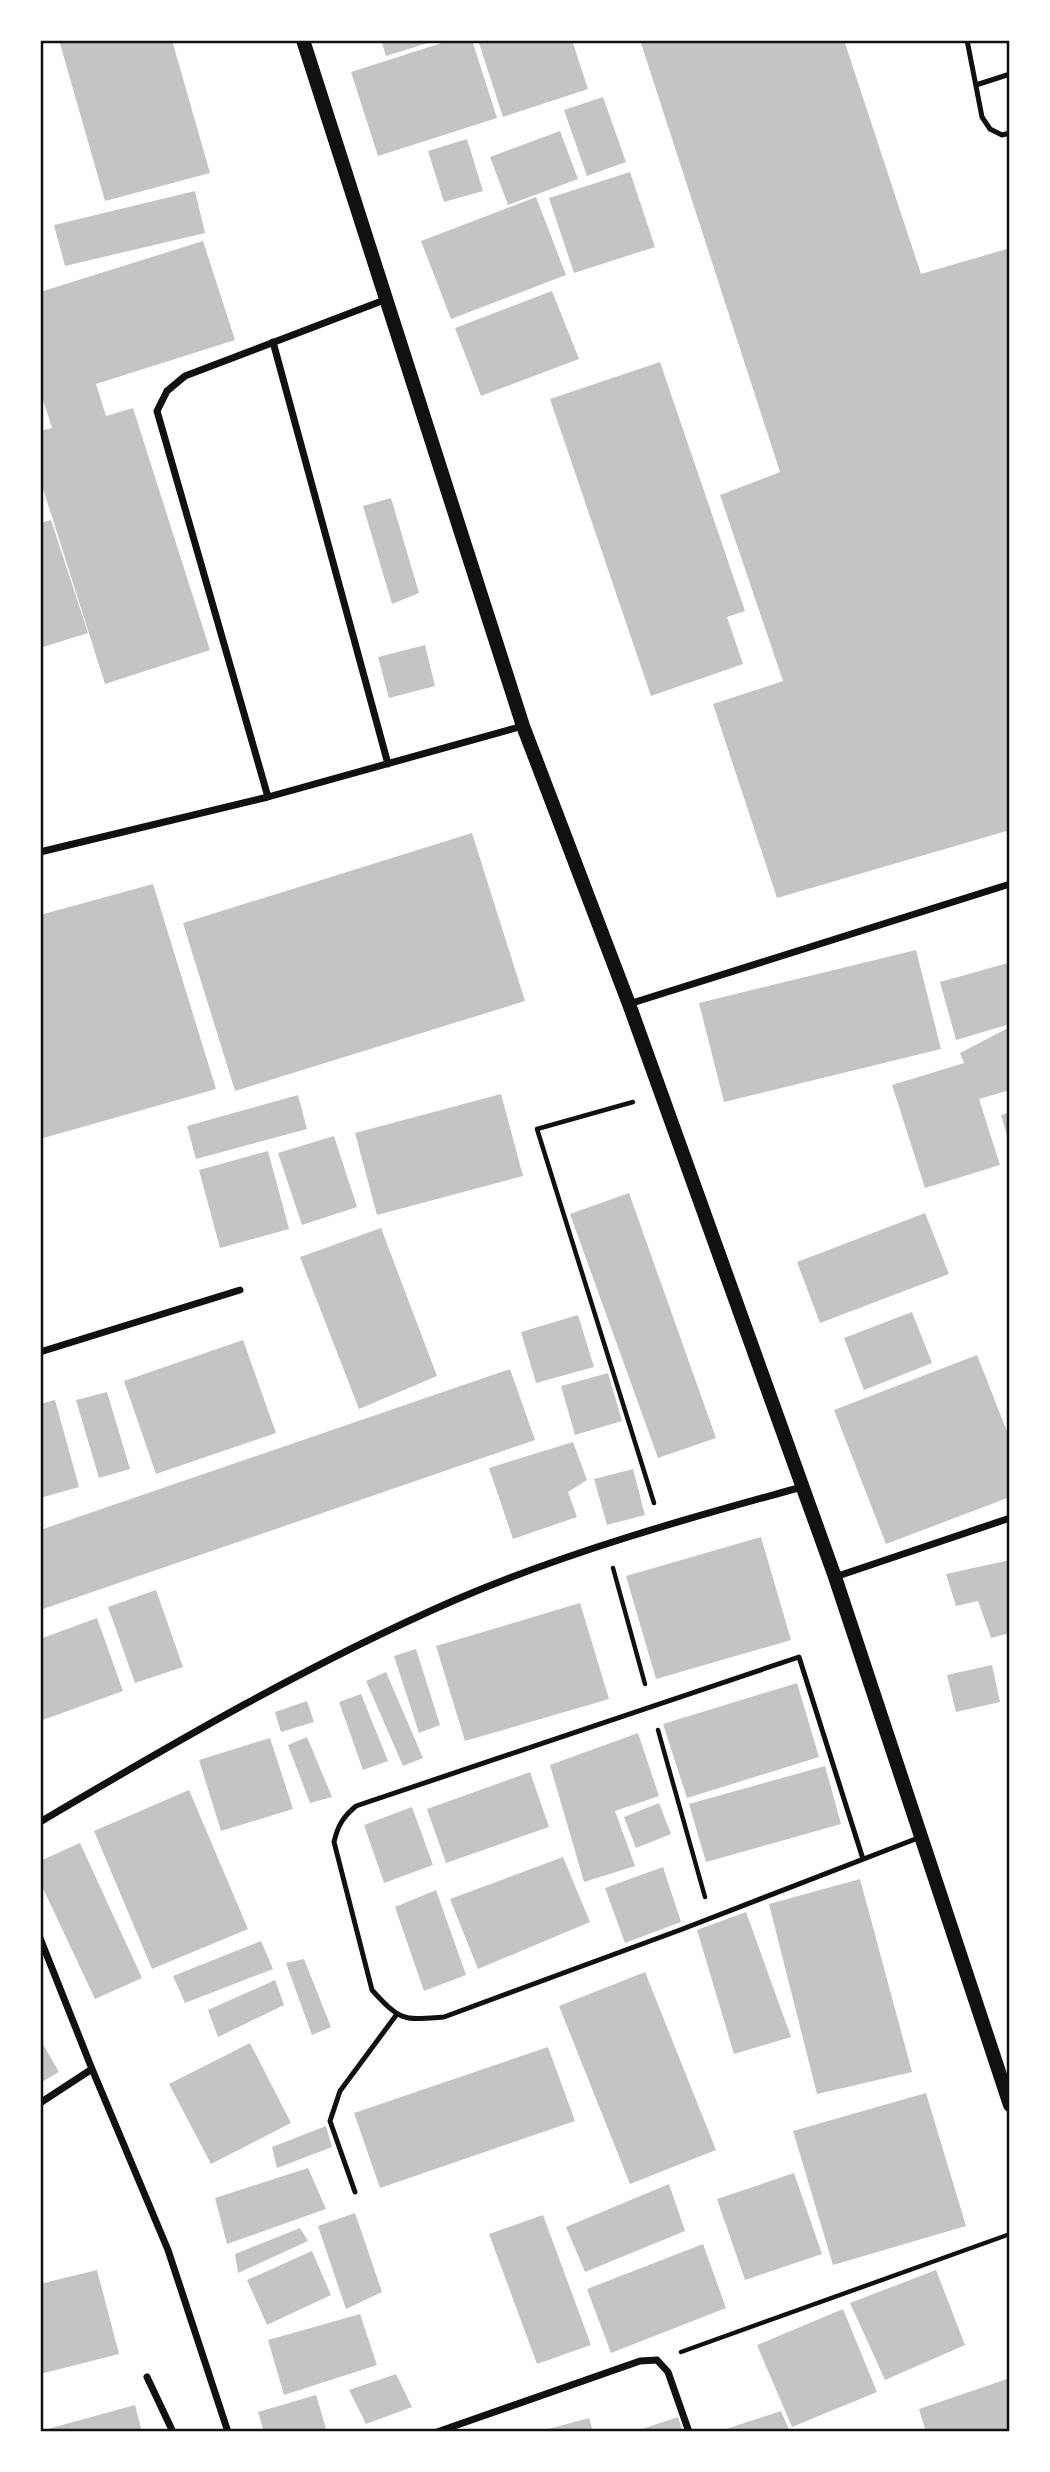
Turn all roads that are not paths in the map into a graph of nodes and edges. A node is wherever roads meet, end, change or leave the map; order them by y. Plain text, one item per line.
1 (303, 40) edge
2 (967, 40) edge
3 (1010, 74) edge
4 (976, 85) junction
5 (1010, 132) edge
6 (387, 299) junction
7 (273, 342) junction
8 (523, 726) junction
9 (388, 764) junction
10 (268, 797) junction
11 (40, 852) edge
12 (1010, 884) edge
13 (629, 1003) junction
14 (240, 1290) dead end
15 (40, 1352) edge
16 (802, 1487) junction
17 (1010, 1518) edge
18 (835, 1577) junction
19 (40, 1822) edge
20 (921, 1837) junction
21 (863, 1859) junction
22 (40, 1938) edge
23 (397, 2014) junction
24 (92, 2069) junction
25 (40, 2103) edge
26 (1010, 2105) edge
27 (355, 2192) dead end
28 (147, 2376) dead end
29 (173, 2432) edge
30 (228, 2432) edge
31 (437, 2432) edge
32 (689, 2432) edge

1 - 6 main road
2 - 4 lane
3 - 4 lane
4 - 5 lane
6 - 7 street
6 - 8 main road
7 - 9 street
7 - 10 street
8 - 9 street
8 - 13 main road
9 - 10 street
10 - 11 street
12 - 13 street
13 - 16 main road
14 - 15 street
16 - 18 main road
16 - 19 street
17 - 18 street
18 - 20 main road
20 - 21 lane
20 - 26 main road
21 - 23 lane
21 - 23 lane
22 - 24 street
23 - 27 lane
24 - 25 street
24 - 30 street
28 - 29 street
31 - 32 street

